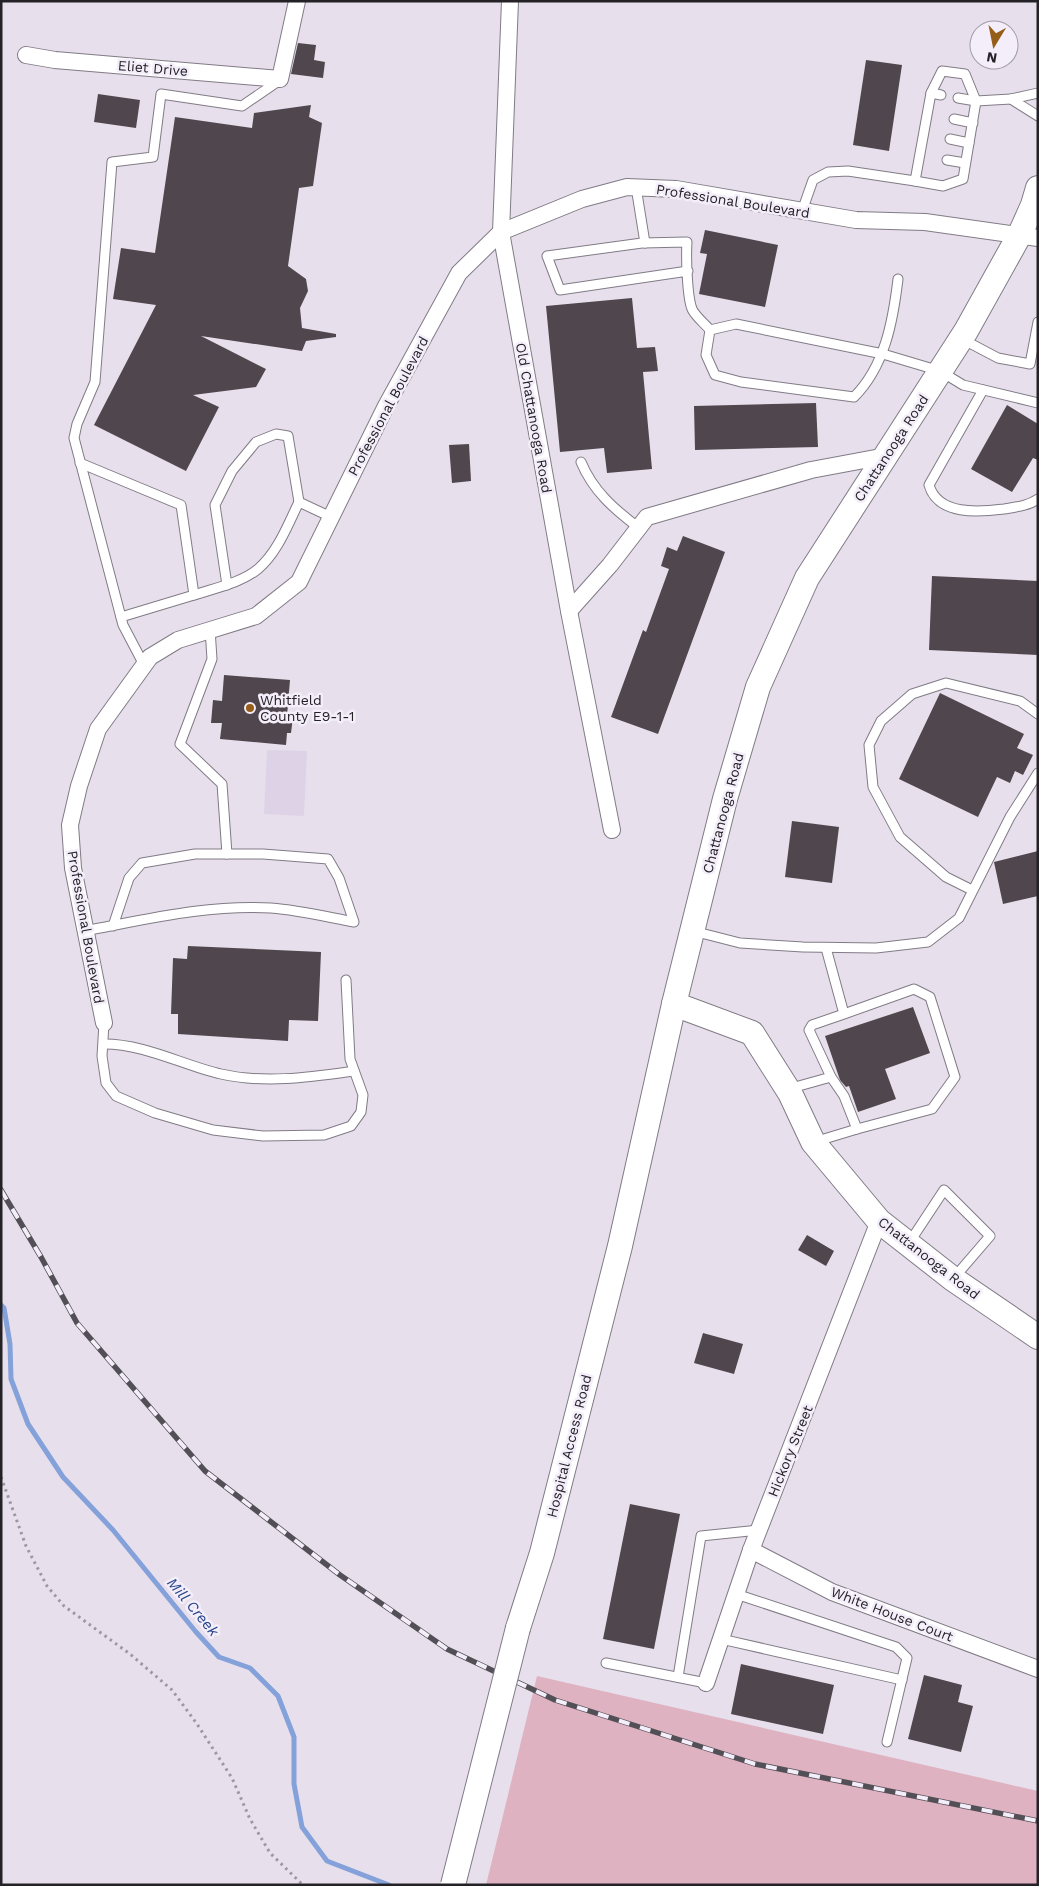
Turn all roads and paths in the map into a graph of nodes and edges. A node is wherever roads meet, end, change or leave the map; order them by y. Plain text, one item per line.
1 (297, 1) edge
2 (510, 1) edge
3 (26, 55) dead end
4 (280, 79) junction
5 (931, 93) junction
6 (1038, 93) edge
7 (941, 95) dead end
8 (958, 98) dead end
9 (1011, 99) junction
10 (976, 101) junction
11 (927, 115) junction
12 (937, 116) dead end
13 (1038, 116) edge
14 (954, 119) dead end
15 (973, 123) junction
16 (923, 135) junction
17 (933, 136) dead end
18 (950, 139) dead end
19 (969, 143) junction
20 (920, 155) junction
21 (929, 157) dead end
22 (947, 160) dead end
23 (966, 163) junction
24 (915, 181) junction
25 (636, 187) junction
26 (1038, 188) edge
27 (802, 211) junction
28 (501, 232) junction
29 (1029, 236) edge
30 (645, 243) junction
31 (688, 271) junction
32 (898, 279) dead end
33 (1038, 322) edge
34 (710, 330) junction
35 (962, 339) junction
36 (883, 354) junction
37 (1034, 366) edge
38 (940, 372) junction
39 (983, 390) junction
40 (1038, 403) edge
41 (886, 456) junction
42 (581, 462) dead end
43 (80, 463) junction
44 (1036, 500) edge
45 (298, 502) junction
46 (331, 517) junction
47 (638, 528) junction
48 (227, 585) junction
49 (194, 595) junction
50 (569, 611) junction
51 (121, 617) junction
52 (210, 629) junction
53 (144, 666) junction
54 (1038, 714) edge
55 (1038, 773) edge
56 (612, 830) dead end
57 (227, 854) junction
58 (972, 890) junction
59 (113, 926) junction
60 (84, 931) junction
61 (692, 931) junction
62 (826, 948) junction
63 (346, 980) dead end
64 (674, 1004) junction
65 (844, 1014) junction
66 (104, 1023) joint
67 (104, 1044) junction
68 (354, 1071) junction
69 (831, 1077) junction
70 (788, 1089) junction
71 (857, 1129) junction
72 (813, 1142) junction
73 (879, 1221) junction
74 (908, 1244) junction
75 (953, 1279) junction
76 (1038, 1337) edge
77 (1, 1477) edge
78 (759, 1530) junction
79 (751, 1550) junction
80 (736, 1594) junction
81 (721, 1639) junction
82 (606, 1663) dead end
83 (1038, 1669) edge
84 (678, 1677) junction
85 (902, 1680) junction
86 (706, 1683) joint
87 (887, 1742) dead end
88 (304, 1885) edge
89 (453, 1885) edge

1 - 4 street
2 - 28 street, Old Chattanooga Road
3 - 4 street, Eliet Drive
4 - 43 lane
5 - 7 lane
5 - 10 lane
5 - 11 lane
6 - 9 lane
8 - 10 lane
9 - 10 lane
9 - 13 lane
10 - 15 lane
11 - 12 lane
11 - 16 lane
14 - 15 lane
15 - 19 lane
16 - 17 lane
16 - 20 lane
18 - 19 lane
19 - 23 lane
20 - 21 lane
20 - 24 lane
22 - 23 lane
23 - 24 lane
24 - 27 lane
25 - 27 street, Professional Boulevard
25 - 28 street, Professional Boulevard
25 - 30 lane
26 - 29 main road, Chattanooga Road
27 - 29 street, Professional Boulevard
28 - 46 street, Professional Boulevard
28 - 50 street, Old Chattanooga Road
29 - 35 main road, Chattanooga Road
30 - 31 lane
30 - 31 lane
31 - 34 lane
32 - 36 lane
33 - 37 lane
34 - 36 lane
34 - 36 lane
35 - 37 lane
35 - 38 main road, Chattanooga Road
36 - 38 lane
38 - 39 lane
38 - 41 main road, Chattanooga Road
39 - 40 lane
39 - 44 lane
41 - 47 street
41 - 61 main road, Chattanooga Road
42 - 47 lane
43 - 49 lane
43 - 51 lane
45 - 46 lane
45 - 48 lane
45 - 48 lane
46 - 52 street, Professional Boulevard
47 - 50 street
48 - 49 lane
49 - 51 lane
50 - 56 street, Old Chattanooga Road
51 - 53 lane
52 - 53 street, Professional Boulevard
52 - 57 lane
53 - 60 street, Professional Boulevard
54 - 58 lane
55 - 58 lane
57 - 59 lane
57 - 59 lane
58 - 62 lane
59 - 60 lane
60 - 66 street, Professional Boulevard
61 - 62 lane
61 - 64 main road, Chattanooga Road
62 - 65 lane
63 - 68 lane
64 - 70 main road, Chattanooga Road
64 - 89 main road, Hospital Access Road, bridge
65 - 69 lane
65 - 71 lane
66 - 67 lane
67 - 68 lane
67 - 68 lane
69 - 70 lane
69 - 71 lane
70 - 72 main road, Chattanooga Road
71 - 72 lane
72 - 73 main road, Chattanooga Road
73 - 74 main road, Chattanooga Road
73 - 78 street, Hickory Street
74 - 75 main road, Chattanooga Road
74 - 75 lane
75 - 76 main road, Chattanooga Road
77 - 88 path
78 - 79 street, Hickory Street
78 - 84 lane
79 - 80 street, Hickory Street
79 - 83 street, White House Court
80 - 81 street, Hickory Street
80 - 85 lane
81 - 85 lane
81 - 86 street, Hickory Street
82 - 84 lane
84 - 86 lane
85 - 87 lane

